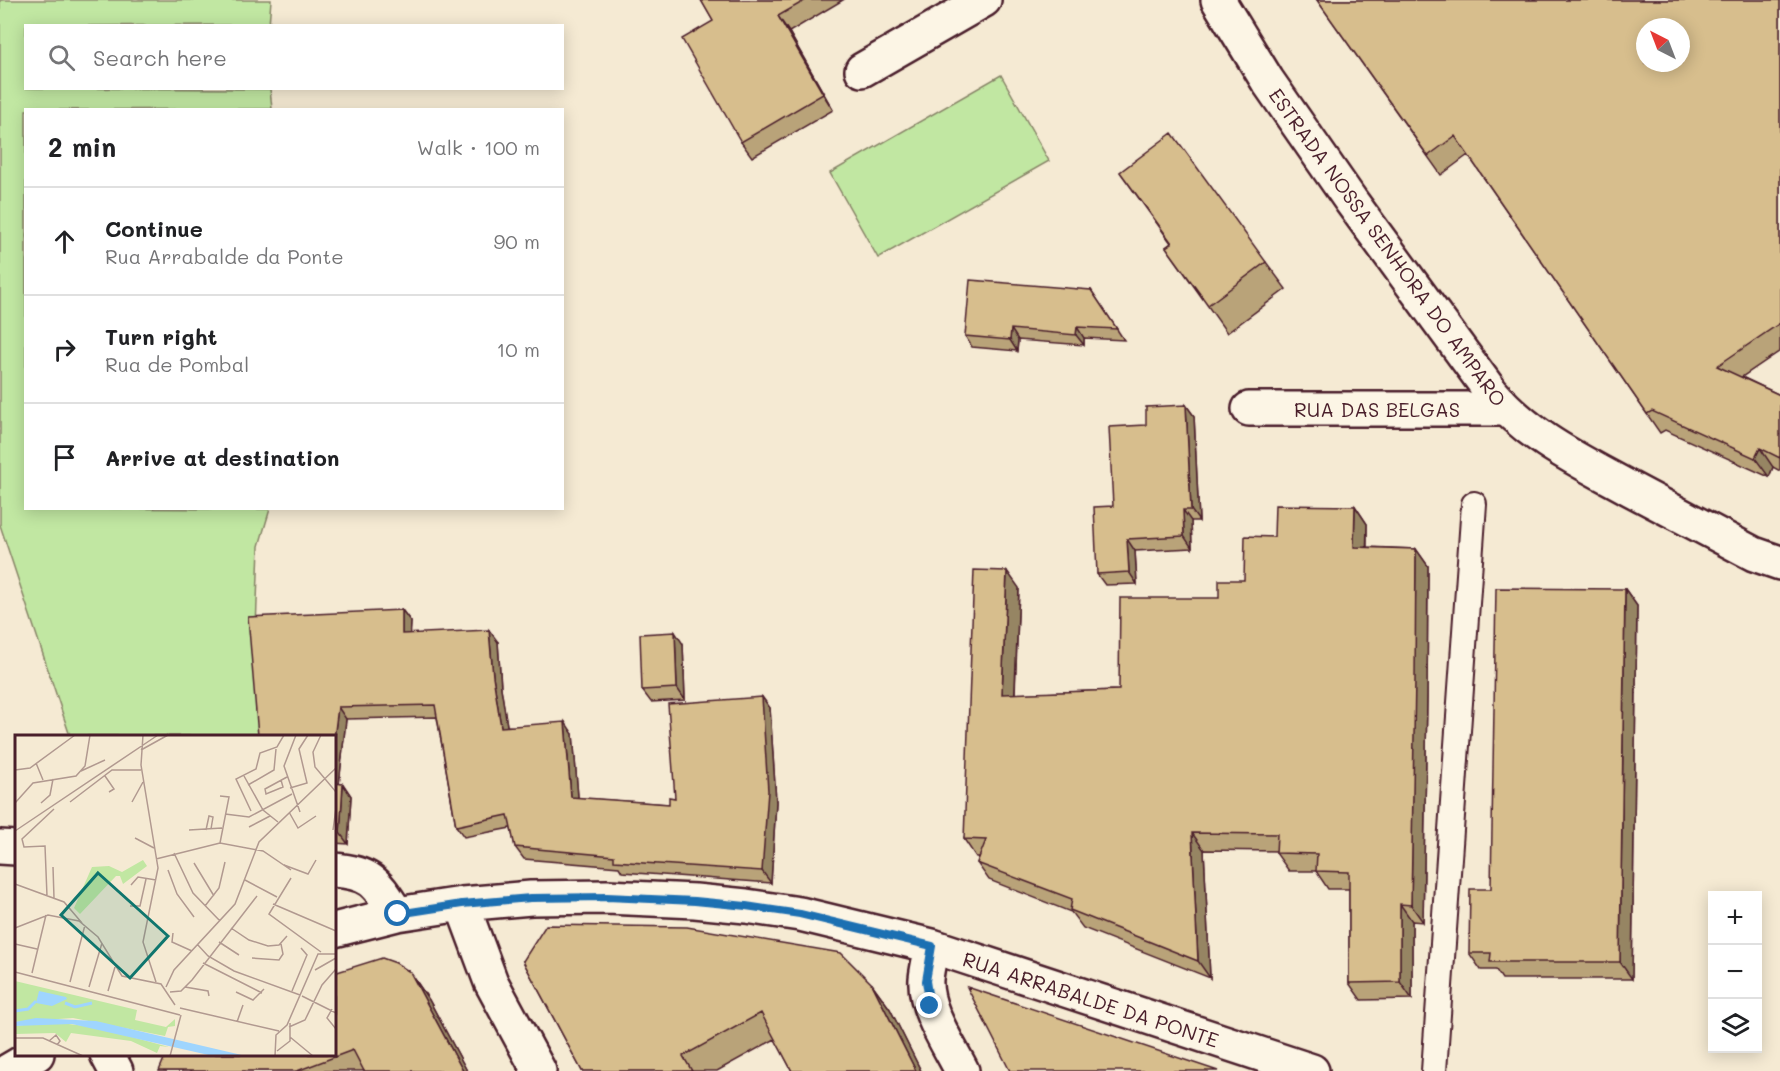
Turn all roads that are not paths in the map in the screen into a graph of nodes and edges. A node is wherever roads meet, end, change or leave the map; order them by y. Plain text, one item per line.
1 (984, 0) edge
2 (1218, 0) edge
3 (862, 70) dead end
4 (1249, 409) dead end
5 (1505, 409) junction
6 (1474, 504) dead end
7 (1780, 563) edge
8 (0, 847) edge
9 (15, 848) edge
10 (336, 870) edge
11 (462, 904) junction
12 (398, 914) junction
13 (336, 930) edge
14 (932, 946) junction
15 (34, 1056) edge
16 (109, 1056) edge
17 (8, 1071) edge
18 (116, 1071) edge
19 (539, 1071) edge
20 (962, 1071) edge
21 (1312, 1071) edge
22 (1434, 1071) edge

1 - 3 street
2 - 5 street, ESTRADA NOSSA SENHORA DO AMPARO
4 - 5 street, RUA DAS BELGAS
5 - 7 street, ESTRADA NOSSA SENHORA DO AMPARO
6 - 22 lane
8 - 9 street
10 - 12 street
11 - 12 street, RUA ARRABALDE DA PONTE
11 - 14 street, RUA ARRABALDE DA PONTE
11 - 19 street
12 - 13 street, RUA ARRABALDE DA PONTE
14 - 20 street
14 - 21 street, RUA ARRABALDE DA PONTE
15 - 17 street
16 - 18 street

